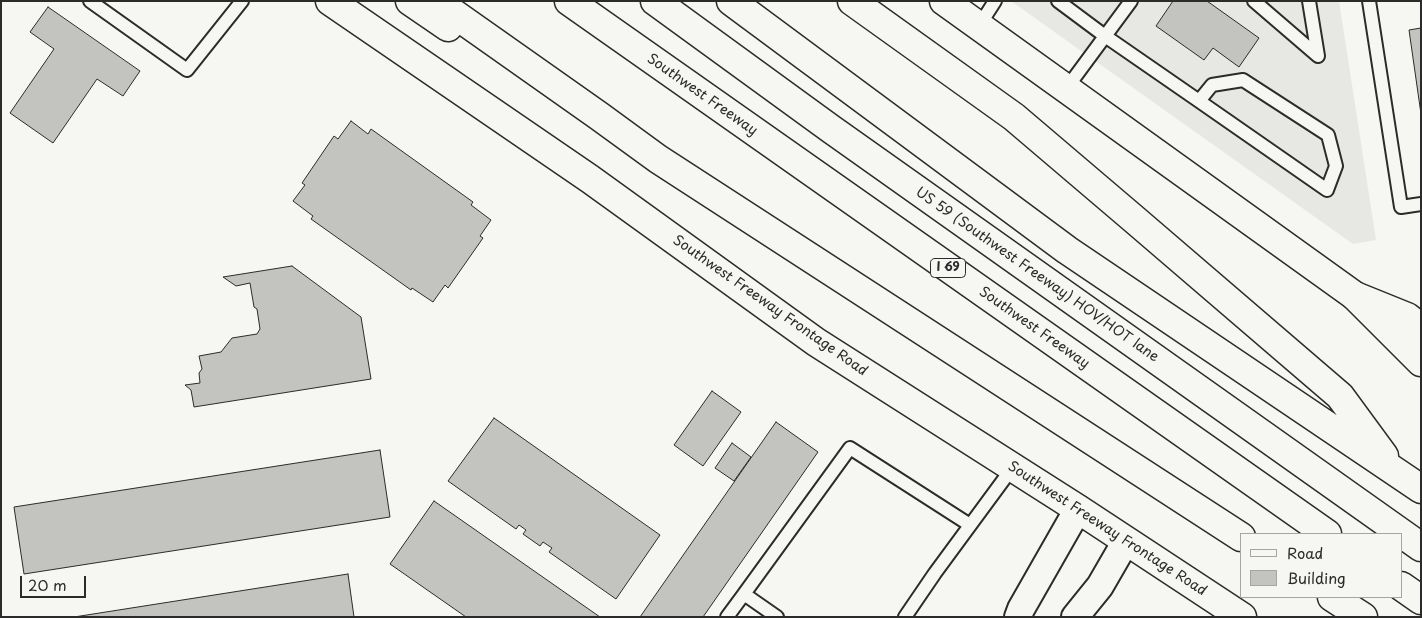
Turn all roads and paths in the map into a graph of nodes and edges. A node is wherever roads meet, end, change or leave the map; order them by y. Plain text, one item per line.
1 (90, 1) edge
2 (242, 1) edge
3 (330, 1) edge
4 (410, 1) edge
5 (436, 1) edge
6 (568, 1) edge
7 (655, 1) edge
8 (731, 1) edge
9 (852, 1) edge
10 (944, 1) edge
11 (995, 1) edge
12 (1058, 1) edge
13 (1131, 1) edge
14 (1254, 1) edge
15 (1309, 1) edge
16 (1369, 1) edge
17 (979, 26) junction
18 (1105, 36) junction
19 (1066, 89) junction
20 (1199, 101) junction
21 (658, 159) junction
22 (1421, 204) edge
23 (1355, 296) junction
24 (1421, 328) edge
25 (1421, 362) edge
26 (1013, 467) junction
27 (1396, 472) junction
28 (1421, 489) edge
29 (1078, 509) junction
30 (970, 525) junction
31 (1326, 533) edge
32 (1401, 533) edge
33 (1402, 534) edge
34 (1240, 536) edge
35 (1126, 541) junction
36 (1421, 547) edge
37 (1402, 587) edge
38 (744, 594) junction
39 (1334, 598) edge
40 (1421, 600) edge
41 (727, 617) edge
42 (777, 617) edge
43 (905, 617) edge
44 (1018, 617) edge
45 (1075, 617) edge
46 (1242, 617) edge
47 (1363, 617) edge

1 - 2 lane
3 - 26 main road, Southwest Freeway Frontage Road
4 - 21 main road
5 - 21 main road
6 - 31 main road, Southwest Freeway / I 69
7 - 32 main road, US 59 (Southwest Freeway) HOV/HOT lane
8 - 27 main road
9 - 27 main road
10 - 17 main road
11 - 17 lane
12 - 18 lane
13 - 18 lane
14 - 15 lane
16 - 22 lane
17 - 19 main road
18 - 19 lane
18 - 20 lane
19 - 23 main road
20 - 20 lane
21 - 34 main road
23 - 24 main road
23 - 25 main road
26 - 29 main road, Southwest Freeway Frontage Road
26 - 30 lane
27 - 28 main road
29 - 35 main road, Southwest Freeway Frontage Road
29 - 44 street
30 - 38 lane
30 - 43 lane
33 - 36 main road, US 59 (Southwest Freeway) HOV/HOT lane
35 - 45 street
35 - 46 main road, Southwest Freeway Frontage Road
37 - 40 main road
38 - 41 lane
38 - 42 lane
39 - 47 main road

